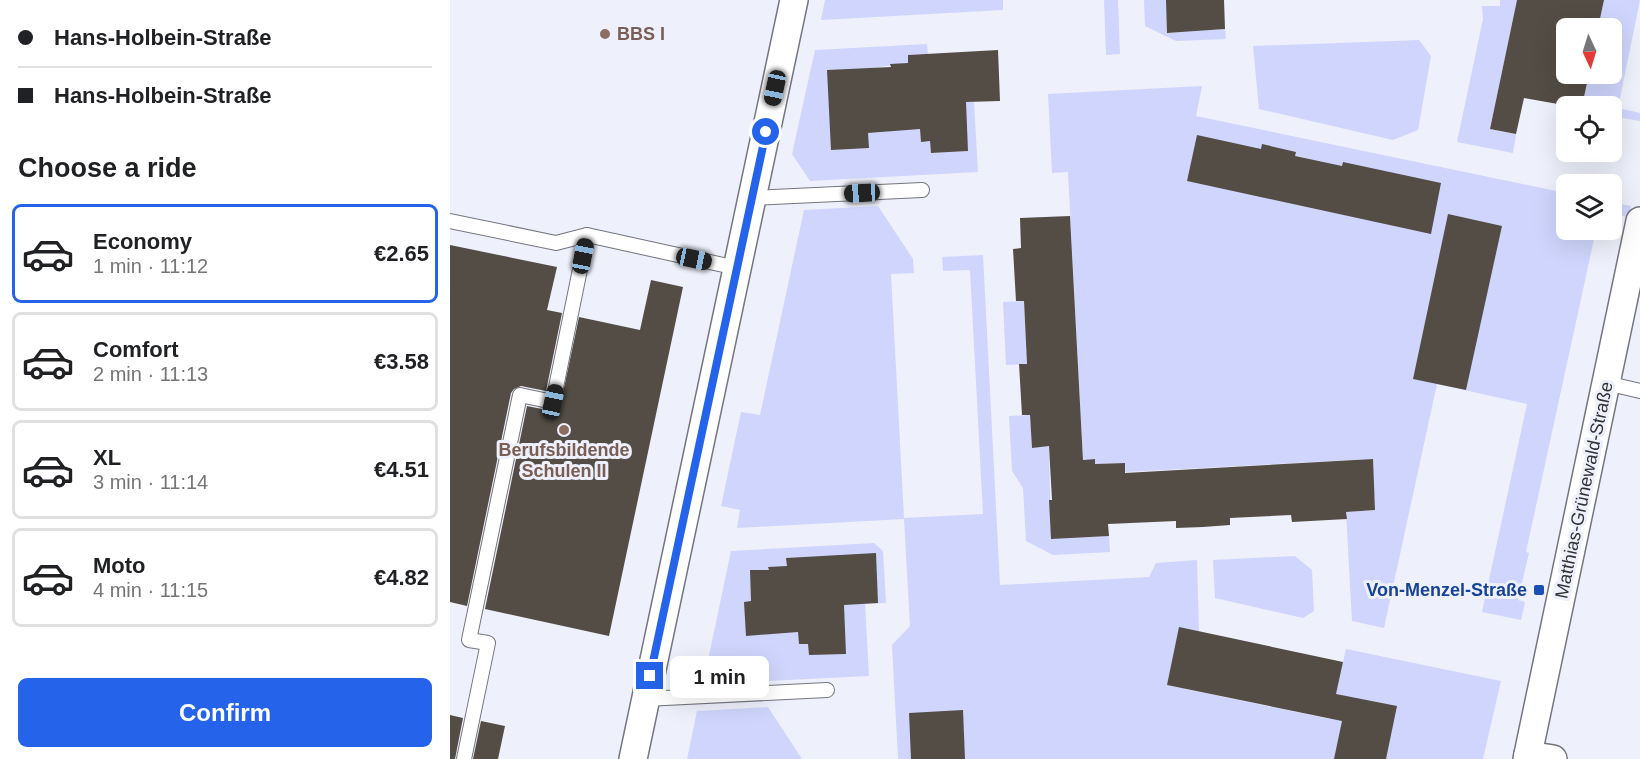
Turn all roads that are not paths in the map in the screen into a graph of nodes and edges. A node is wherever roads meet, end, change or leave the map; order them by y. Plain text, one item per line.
1 (794, 0) edge
2 (922, 190) dead end
3 (752, 198) junction
4 (450, 221) edge
5 (1640, 221) edge
6 (587, 235) junction
7 (736, 268) junction
8 (1606, 383) junction
9 (1640, 391) edge
10 (827, 690) dead end
11 (645, 699) junction
12 (1536, 758) edge
13 (464, 759) edge
14 (633, 759) edge

1 - 3 street
2 - 3 lane
3 - 7 street
4 - 6 lane
5 - 8 street, Matthias-Grünewald-Straße
6 - 7 lane
6 - 13 lane
7 - 11 street
8 - 9 lane
8 - 12 street, Matthias-Grünewald-Straße
10 - 11 lane
11 - 14 street

